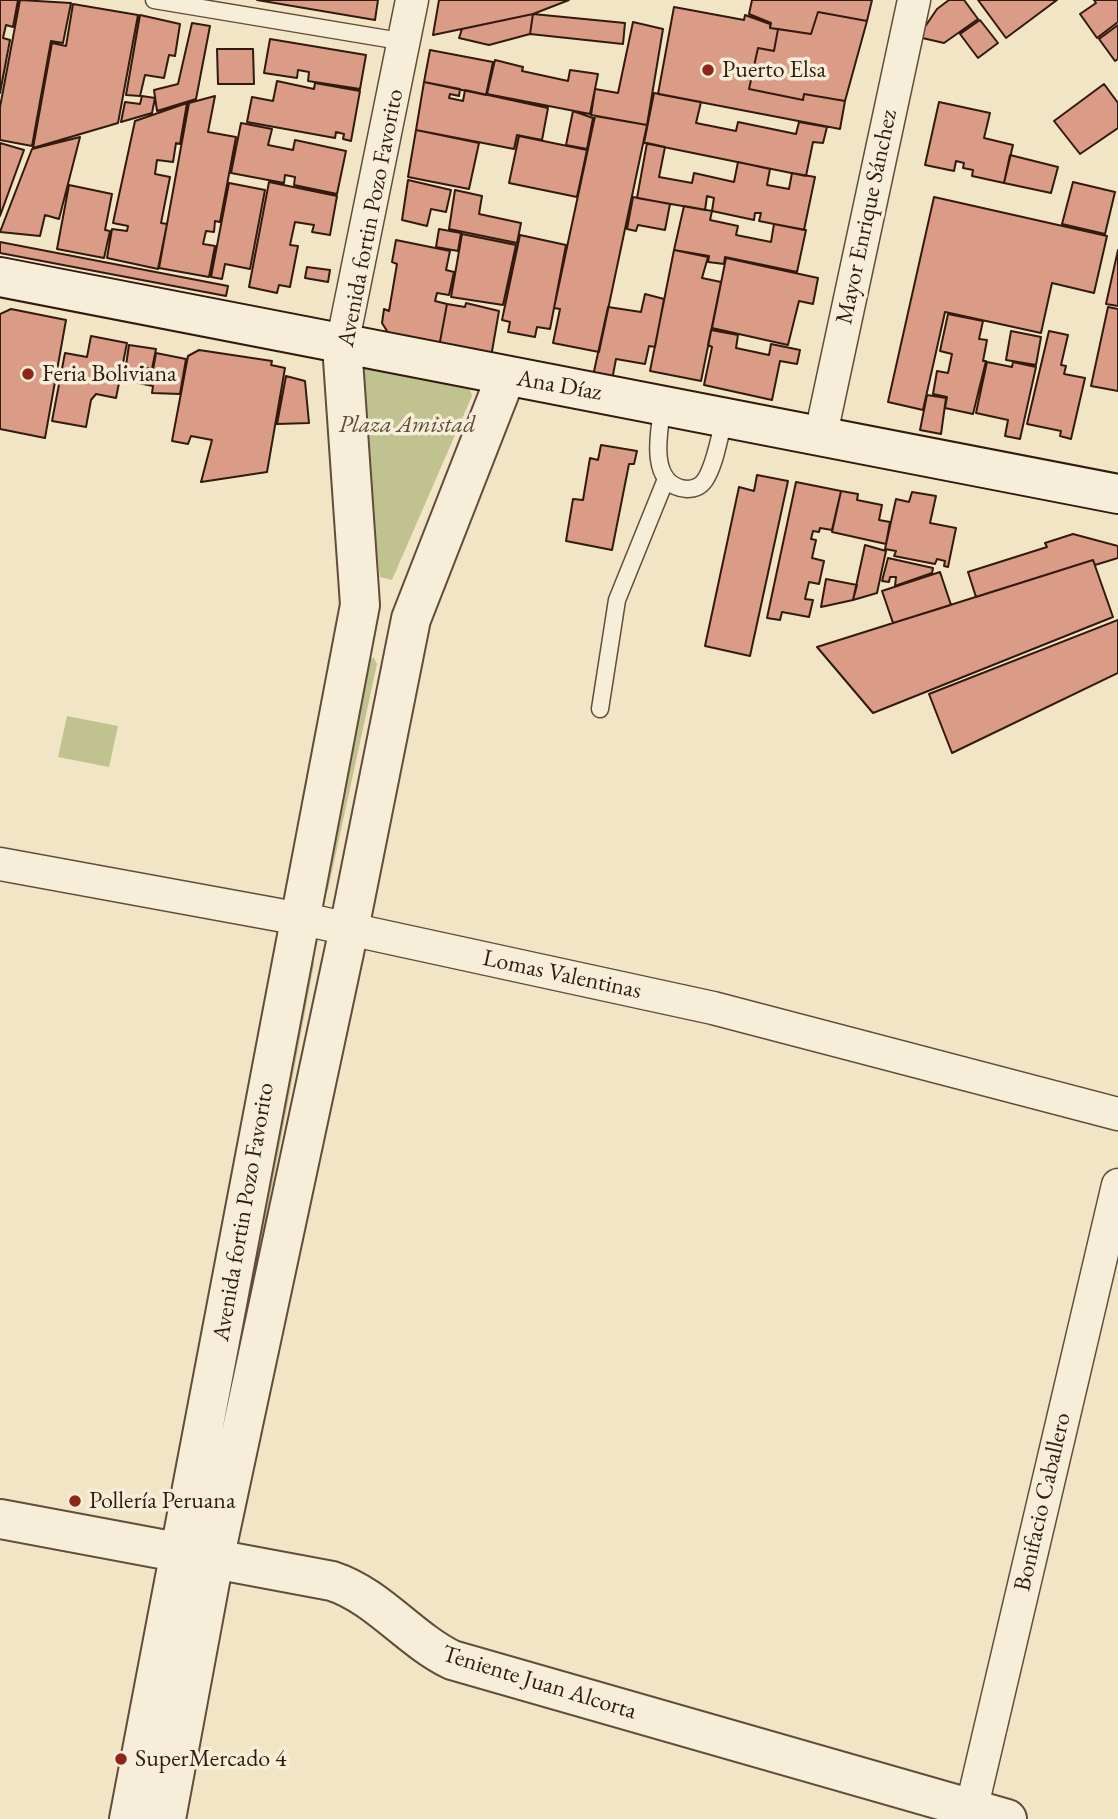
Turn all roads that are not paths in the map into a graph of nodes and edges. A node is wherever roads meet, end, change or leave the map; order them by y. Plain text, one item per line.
1 (154, 0) edge
2 (412, 0) edge
3 (914, 0) edge
4 (405, 42) junction
5 (0, 277) edge
6 (342, 345) junction
7 (506, 376) junction
8 (663, 405) junction
9 (726, 417) junction
10 (821, 434) junction
11 (666, 479) junction
12 (1118, 494) edge
13 (360, 605) junction
14 (411, 619) junction
15 (600, 709) dead end
16 (0, 863) edge
17 (298, 918) junction
18 (349, 929) junction
19 (1118, 1114) edge
20 (1118, 1185) edge
21 (0, 1519) edge
22 (197, 1557) junction
23 (970, 1815) edge
24 (129, 1819) edge
25 (166, 1819) edge
26 (1007, 1819) edge

1 - 4 lane
2 - 4 street, Avenida fortin Pozo Favorito
3 - 10 street, Mayor Enrique Sánchez
4 - 6 street, Avenida fortin Pozo Favorito
5 - 6 street, Ana Díaz
6 - 7 street, Ana Díaz
6 - 13 street, Avenida fortin Pozo Favorito
7 - 8 street, Ana Díaz
7 - 14 street, Avenida fortin Pozo Favorito
8 - 9 street, Ana Díaz
8 - 11 lane
9 - 10 street, Ana Díaz
9 - 11 lane
10 - 12 street, Ana Díaz
11 - 15 lane
13 - 14 street
13 - 17 street, Avenida fortin Pozo Favorito
14 - 18 street, Avenida fortin Pozo Favorito
16 - 17 street, Lomas Valentinas
17 - 18 street, Lomas Valentinas
17 - 22 street, Avenida fortin Pozo Favorito
18 - 19 street, Lomas Valentinas
18 - 22 street, Avenida fortin Pozo Favorito
20 - 23 street, Bonifacio Caballero
21 - 22 street, Teniente Juan Alcorta
22 - 23 street, Teniente Juan Alcorta
22 - 24 street, Avenida fortin Pozo Favorito
22 - 25 street, Avenida fortin Pozo Favorito
23 - 26 street, Teniente Juan Alcorta

